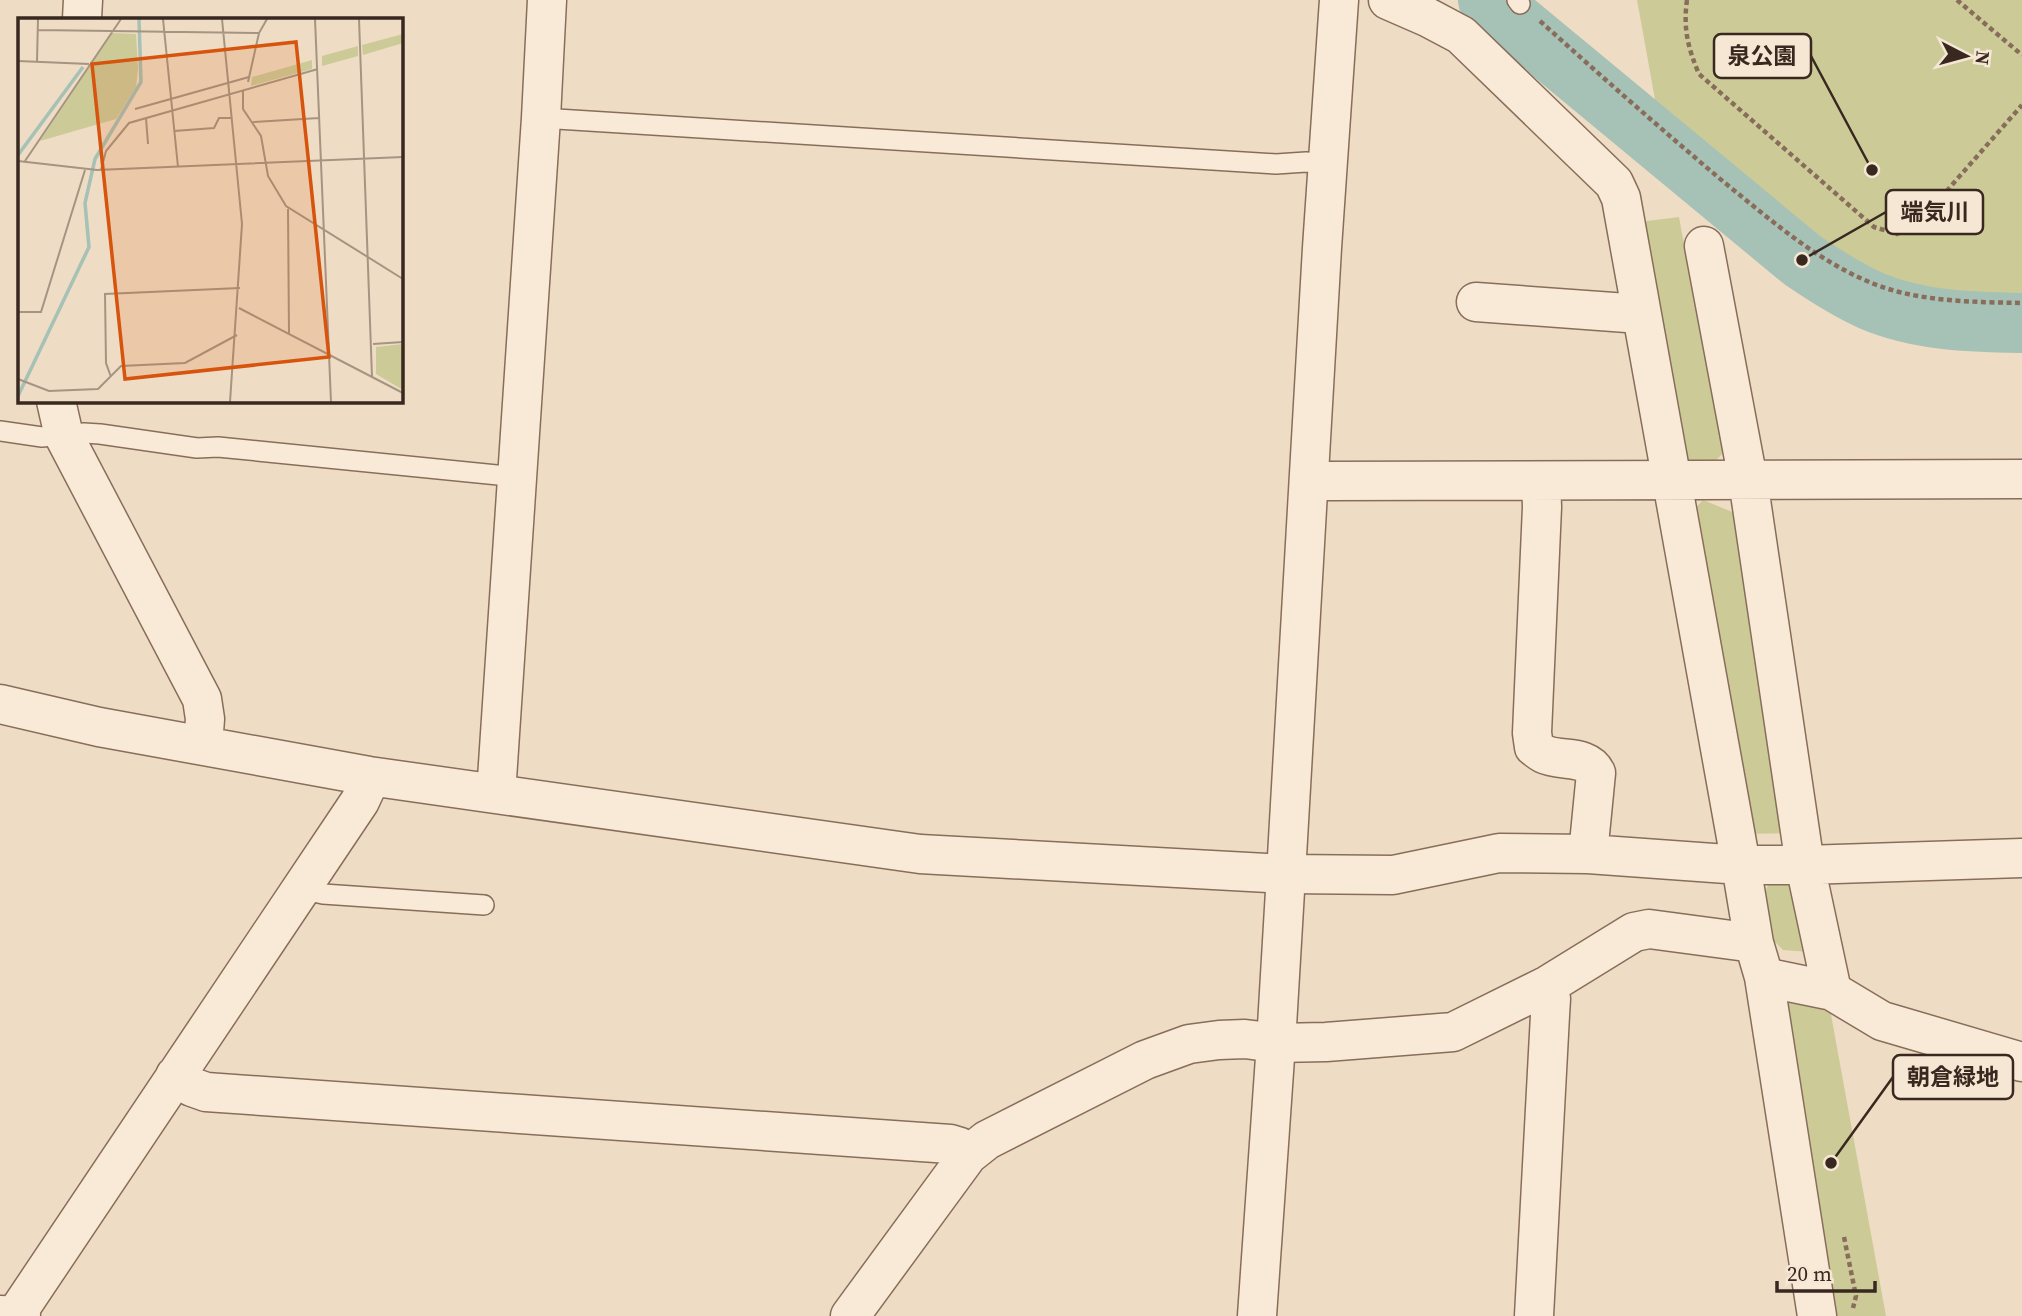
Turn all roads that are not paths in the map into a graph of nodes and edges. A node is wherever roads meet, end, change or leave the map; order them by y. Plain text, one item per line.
1 (83, 0) edge
2 (547, 0) edge
3 (1339, 0) edge
4 (1388, 0) edge
5 (82, 18) edge
6 (541, 118) junction
7 (1328, 164) junction
8 (1704, 246) dead end
9 (1476, 302) dead end
10 (1641, 313) junction
11 (60, 419) edge
12 (0, 431) edge
13 (517, 477) junction
14 (1309, 480) junction
15 (1748, 480) junction
16 (2022, 480) edge
17 (1541, 481) junction
18 (1671, 482) junction
19 (0, 704) edge
20 (203, 745) junction
21 (369, 776) junction
22 (496, 794) junction
23 (1588, 854) junction
24 (2022, 858) edge
25 (1741, 865) junction
26 (1805, 865) junction
27 (1286, 874) junction
28 (304, 884) junction
29 (484, 905) dead end
30 (1759, 960) junction
31 (1548, 985) junction
32 (1832, 991) junction
33 (1276, 1042) junction
34 (2022, 1062) edge
35 (175, 1076) junction
36 (968, 1155) junction
37 (0, 1315) edge
38 (15, 1316) edge
39 (21, 1316) edge
40 (850, 1316) edge
41 (1257, 1316) edge
42 (1534, 1316) edge
43 (1817, 1316) edge

1 - 5 street
2 - 6 street
3 - 7 street
4 - 10 street
6 - 7 lane
6 - 13 street
7 - 14 street
8 - 15 street
9 - 10 street
10 - 18 street
11 - 12 lane
11 - 13 lane
11 - 20 street
13 - 22 street
14 - 17 street
14 - 27 street
15 - 16 street
15 - 18 street
15 - 26 street
17 - 18 street
17 - 23 street
18 - 25 street
19 - 20 street
20 - 21 street
21 - 22 street
21 - 28 street
22 - 27 street
23 - 25 street
23 - 27 street
24 - 26 street
25 - 26 street
25 - 30 street
26 - 32 street
27 - 33 street
28 - 29 lane
28 - 35 street
30 - 31 street
30 - 32 street
30 - 43 street
31 - 33 street
31 - 42 street
32 - 34 street
33 - 36 street
33 - 41 street
35 - 36 street
35 - 38 street
36 - 40 street
37 - 38 street
38 - 39 street

